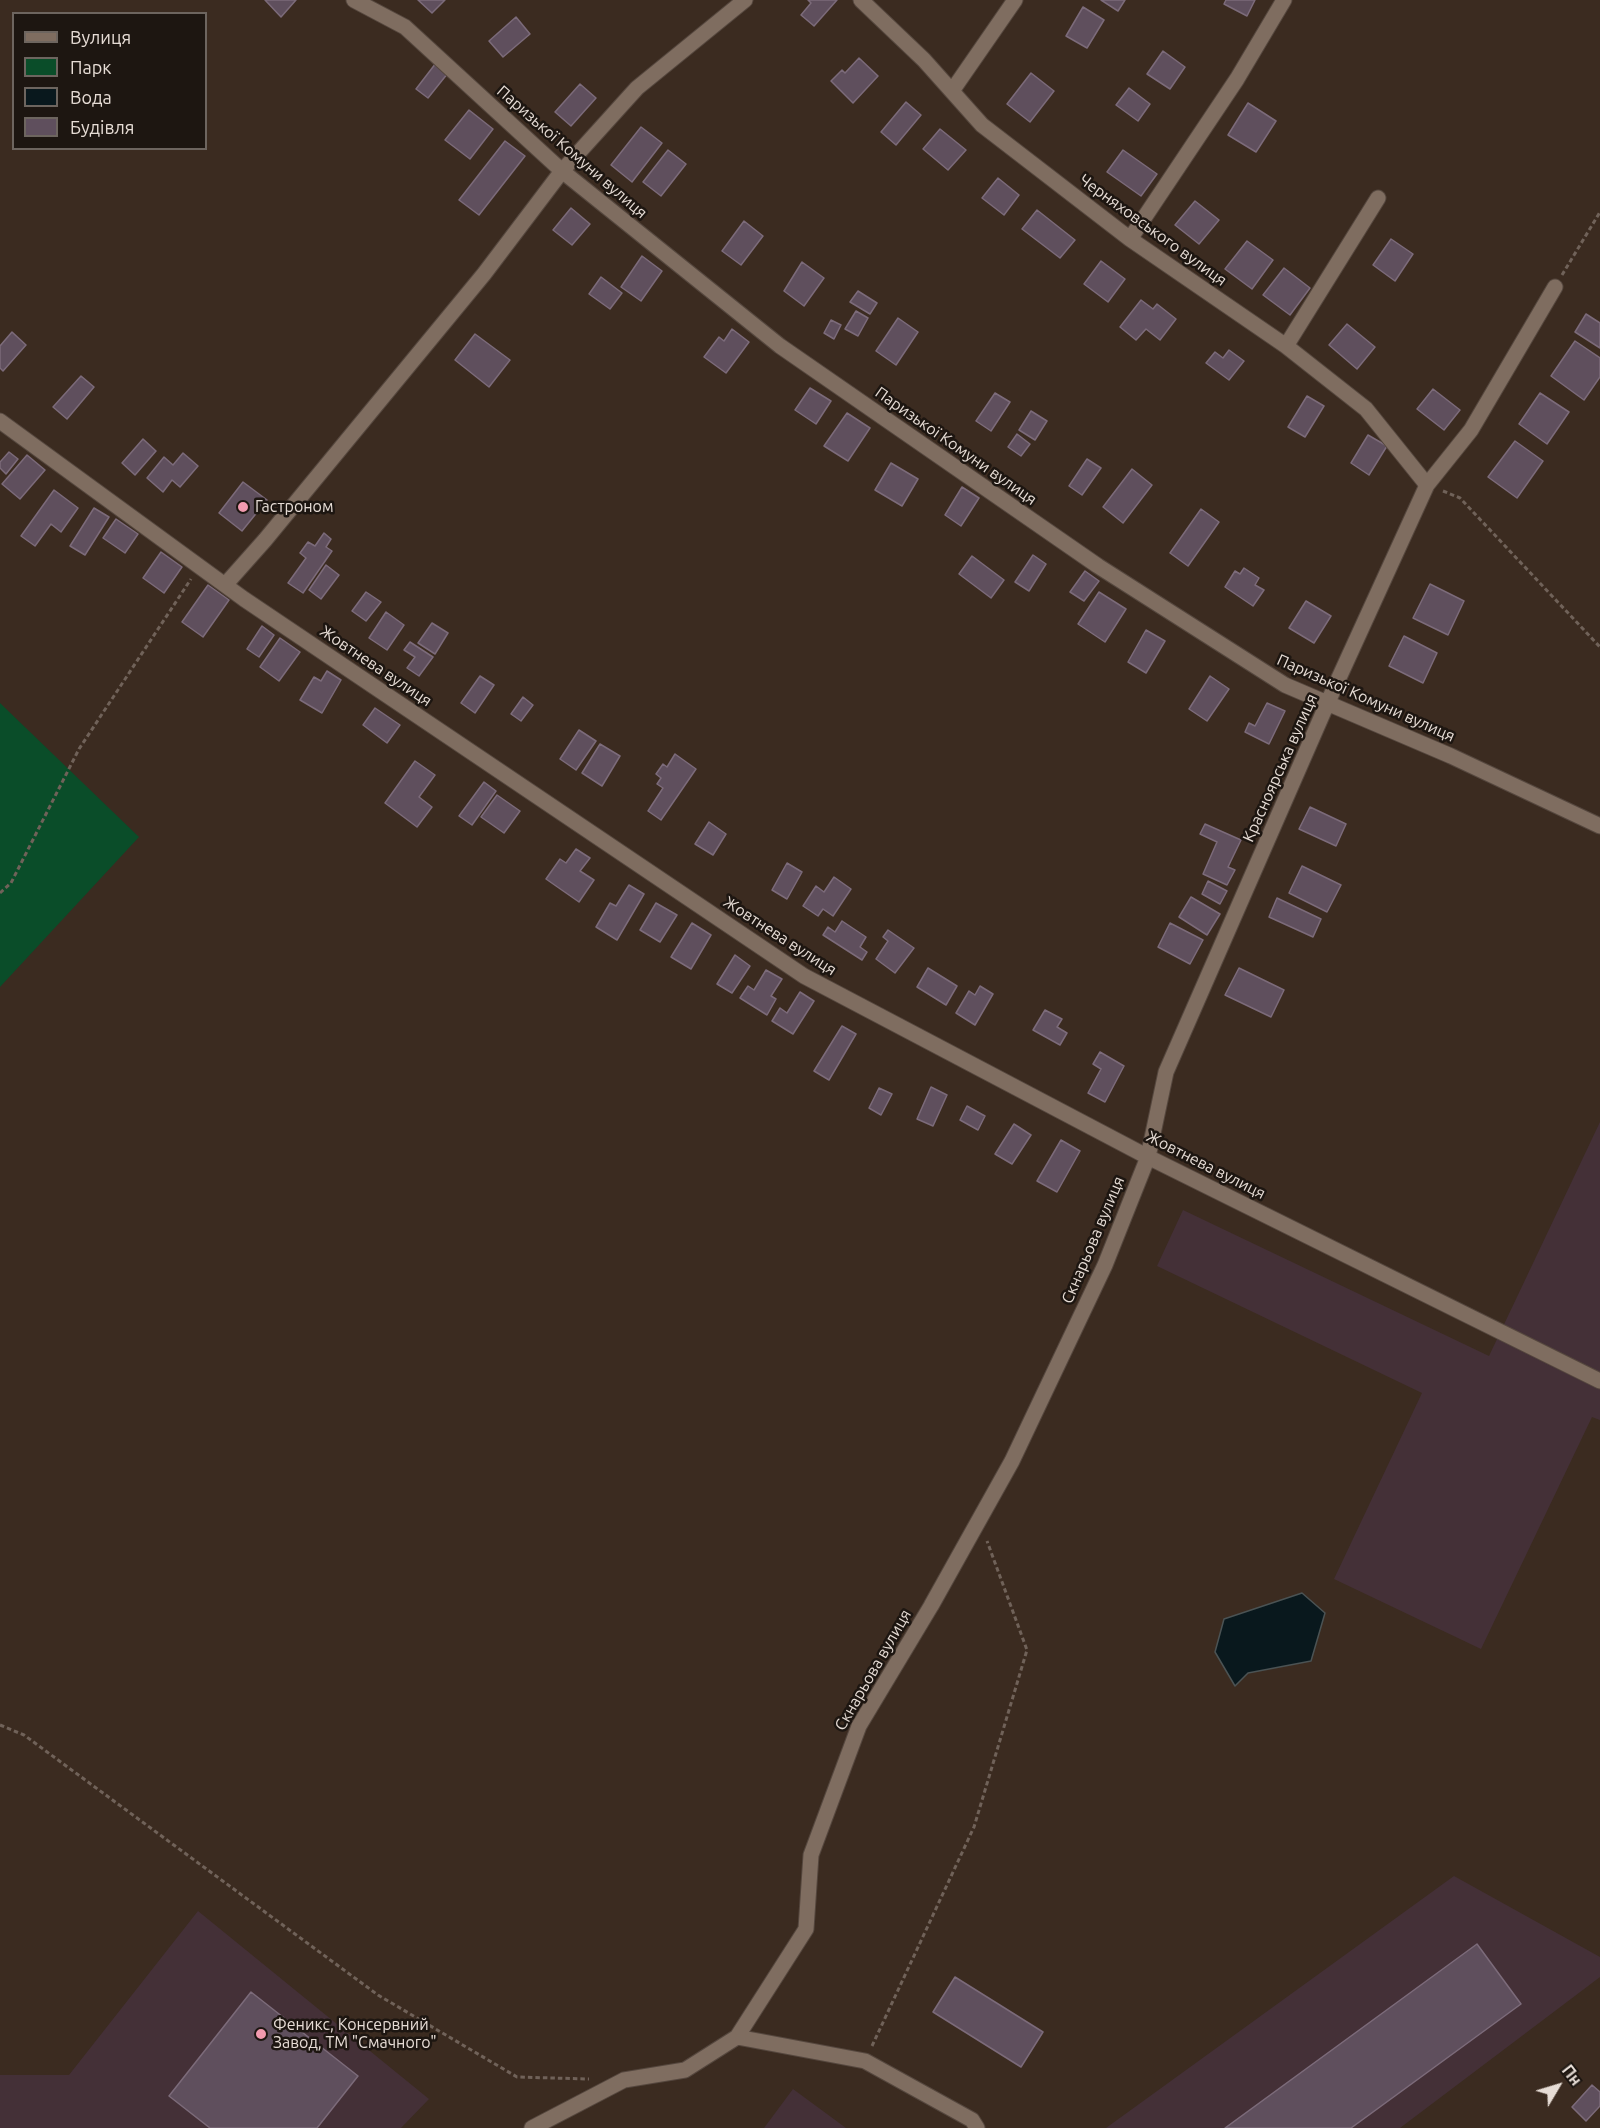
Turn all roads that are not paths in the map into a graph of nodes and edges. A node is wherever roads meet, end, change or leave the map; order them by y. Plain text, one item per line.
1 (354, 0) edge
2 (745, 0) edge
3 (861, 0) edge
4 (1015, 0) edge
5 (1284, 0) edge
6 (952, 91) junction
7 (562, 171) junction
8 (1377, 198) dead end
9 (1130, 239) junction
10 (1555, 287) road end
11 (1286, 346) junction
12 (0, 421) edge
13 (1427, 485) junction
14 (225, 585) junction
15 (1327, 704) junction
16 (1600, 826) edge
17 (1148, 1157) junction
18 (1600, 1381) edge
19 (737, 2037) junction
20 (532, 2128) edge
21 (977, 2128) edge

1 - 7 street, Паризької Комуни вулиця
2 - 7 street
3 - 6 street, Черняховського вулиця
4 - 6 street
5 - 9 street
6 - 9 street, Черняховського вулиця
7 - 14 street
7 - 15 street, Паризької Комуни вулиця
8 - 11 street
9 - 11 street, Черняховського вулиця
10 - 13 street, Красноярська вулиця
11 - 13 street, Черняховського вулиця
12 - 14 street, Жовтнева вулиця
13 - 15 street, Красноярська вулиця
14 - 17 street, Жовтнева вулиця
15 - 16 street, Паризької Комуни вулиця
15 - 17 street, Красноярська вулиця
17 - 18 street, Жовтнева вулиця
17 - 19 street, Скнарьова вулиця
19 - 20 street
19 - 21 street

